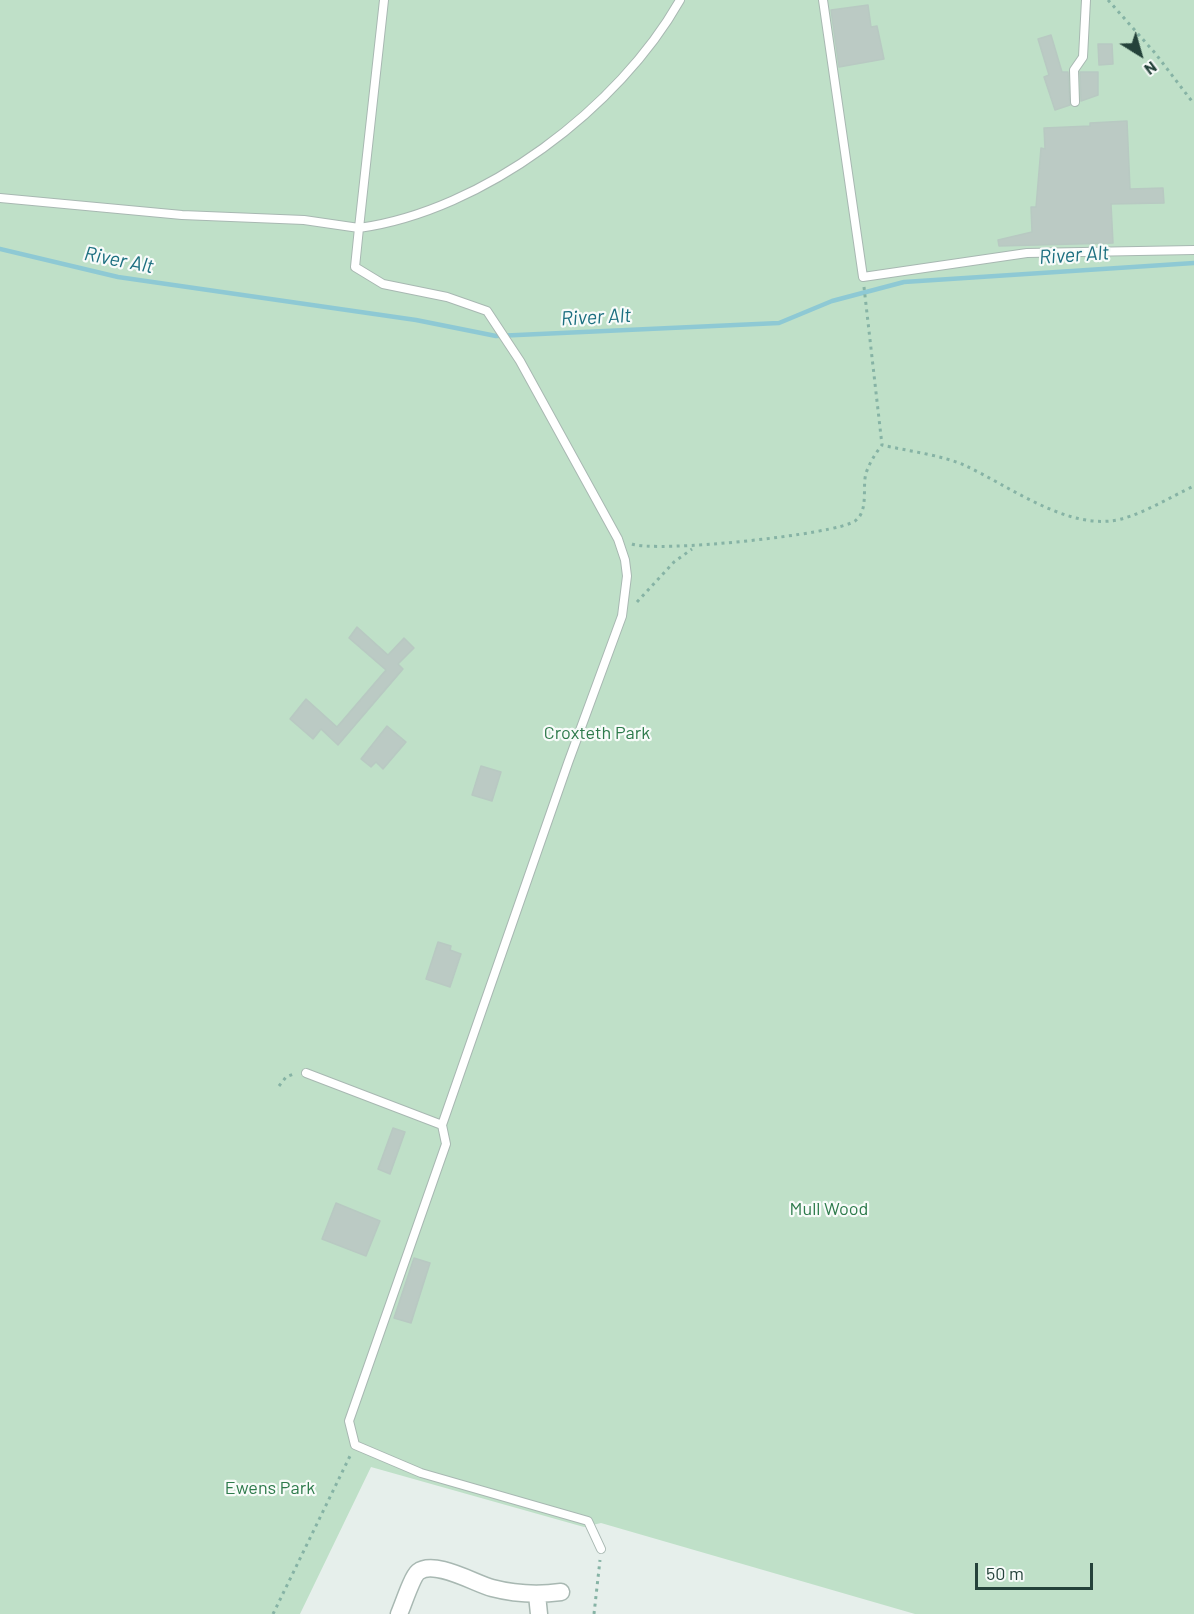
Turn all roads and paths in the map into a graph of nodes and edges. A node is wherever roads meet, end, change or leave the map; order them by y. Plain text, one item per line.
1 (384, 0) edge
2 (680, 0) edge
3 (823, 0) edge
4 (1086, 0) edge
5 (1108, 0) edge
6 (1075, 102) dead end
7 (1194, 104) edge
8 (0, 198) edge
9 (359, 228) junction
10 (1194, 250) edge
11 (864, 287) dead end
12 (882, 445) junction
13 (1194, 486) edge
14 (618, 539) junction
15 (694, 548) junction
16 (622, 616) junction
17 (306, 1073) joint
18 (279, 1086) dead end
19 (442, 1125) junction
20 (355, 1445) junction
21 (601, 1549) joint
22 (561, 1592) dead end
23 (537, 1595) junction
24 (273, 1614) edge
25 (399, 1614) edge
26 (540, 1614) edge
27 (594, 1614) edge

1 - 9 lane
2 - 9 lane
3 - 10 lane
4 - 6 lane
5 - 7 path
8 - 9 lane
9 - 14 lane
11 - 12 path
12 - 13 path
12 - 15 path
14 - 15 path
14 - 16 lane
15 - 16 path
16 - 19 lane
17 - 18 path
17 - 19 lane
19 - 20 lane
20 - 21 lane
20 - 24 path
21 - 27 path
22 - 23 street
23 - 25 street
23 - 26 street

